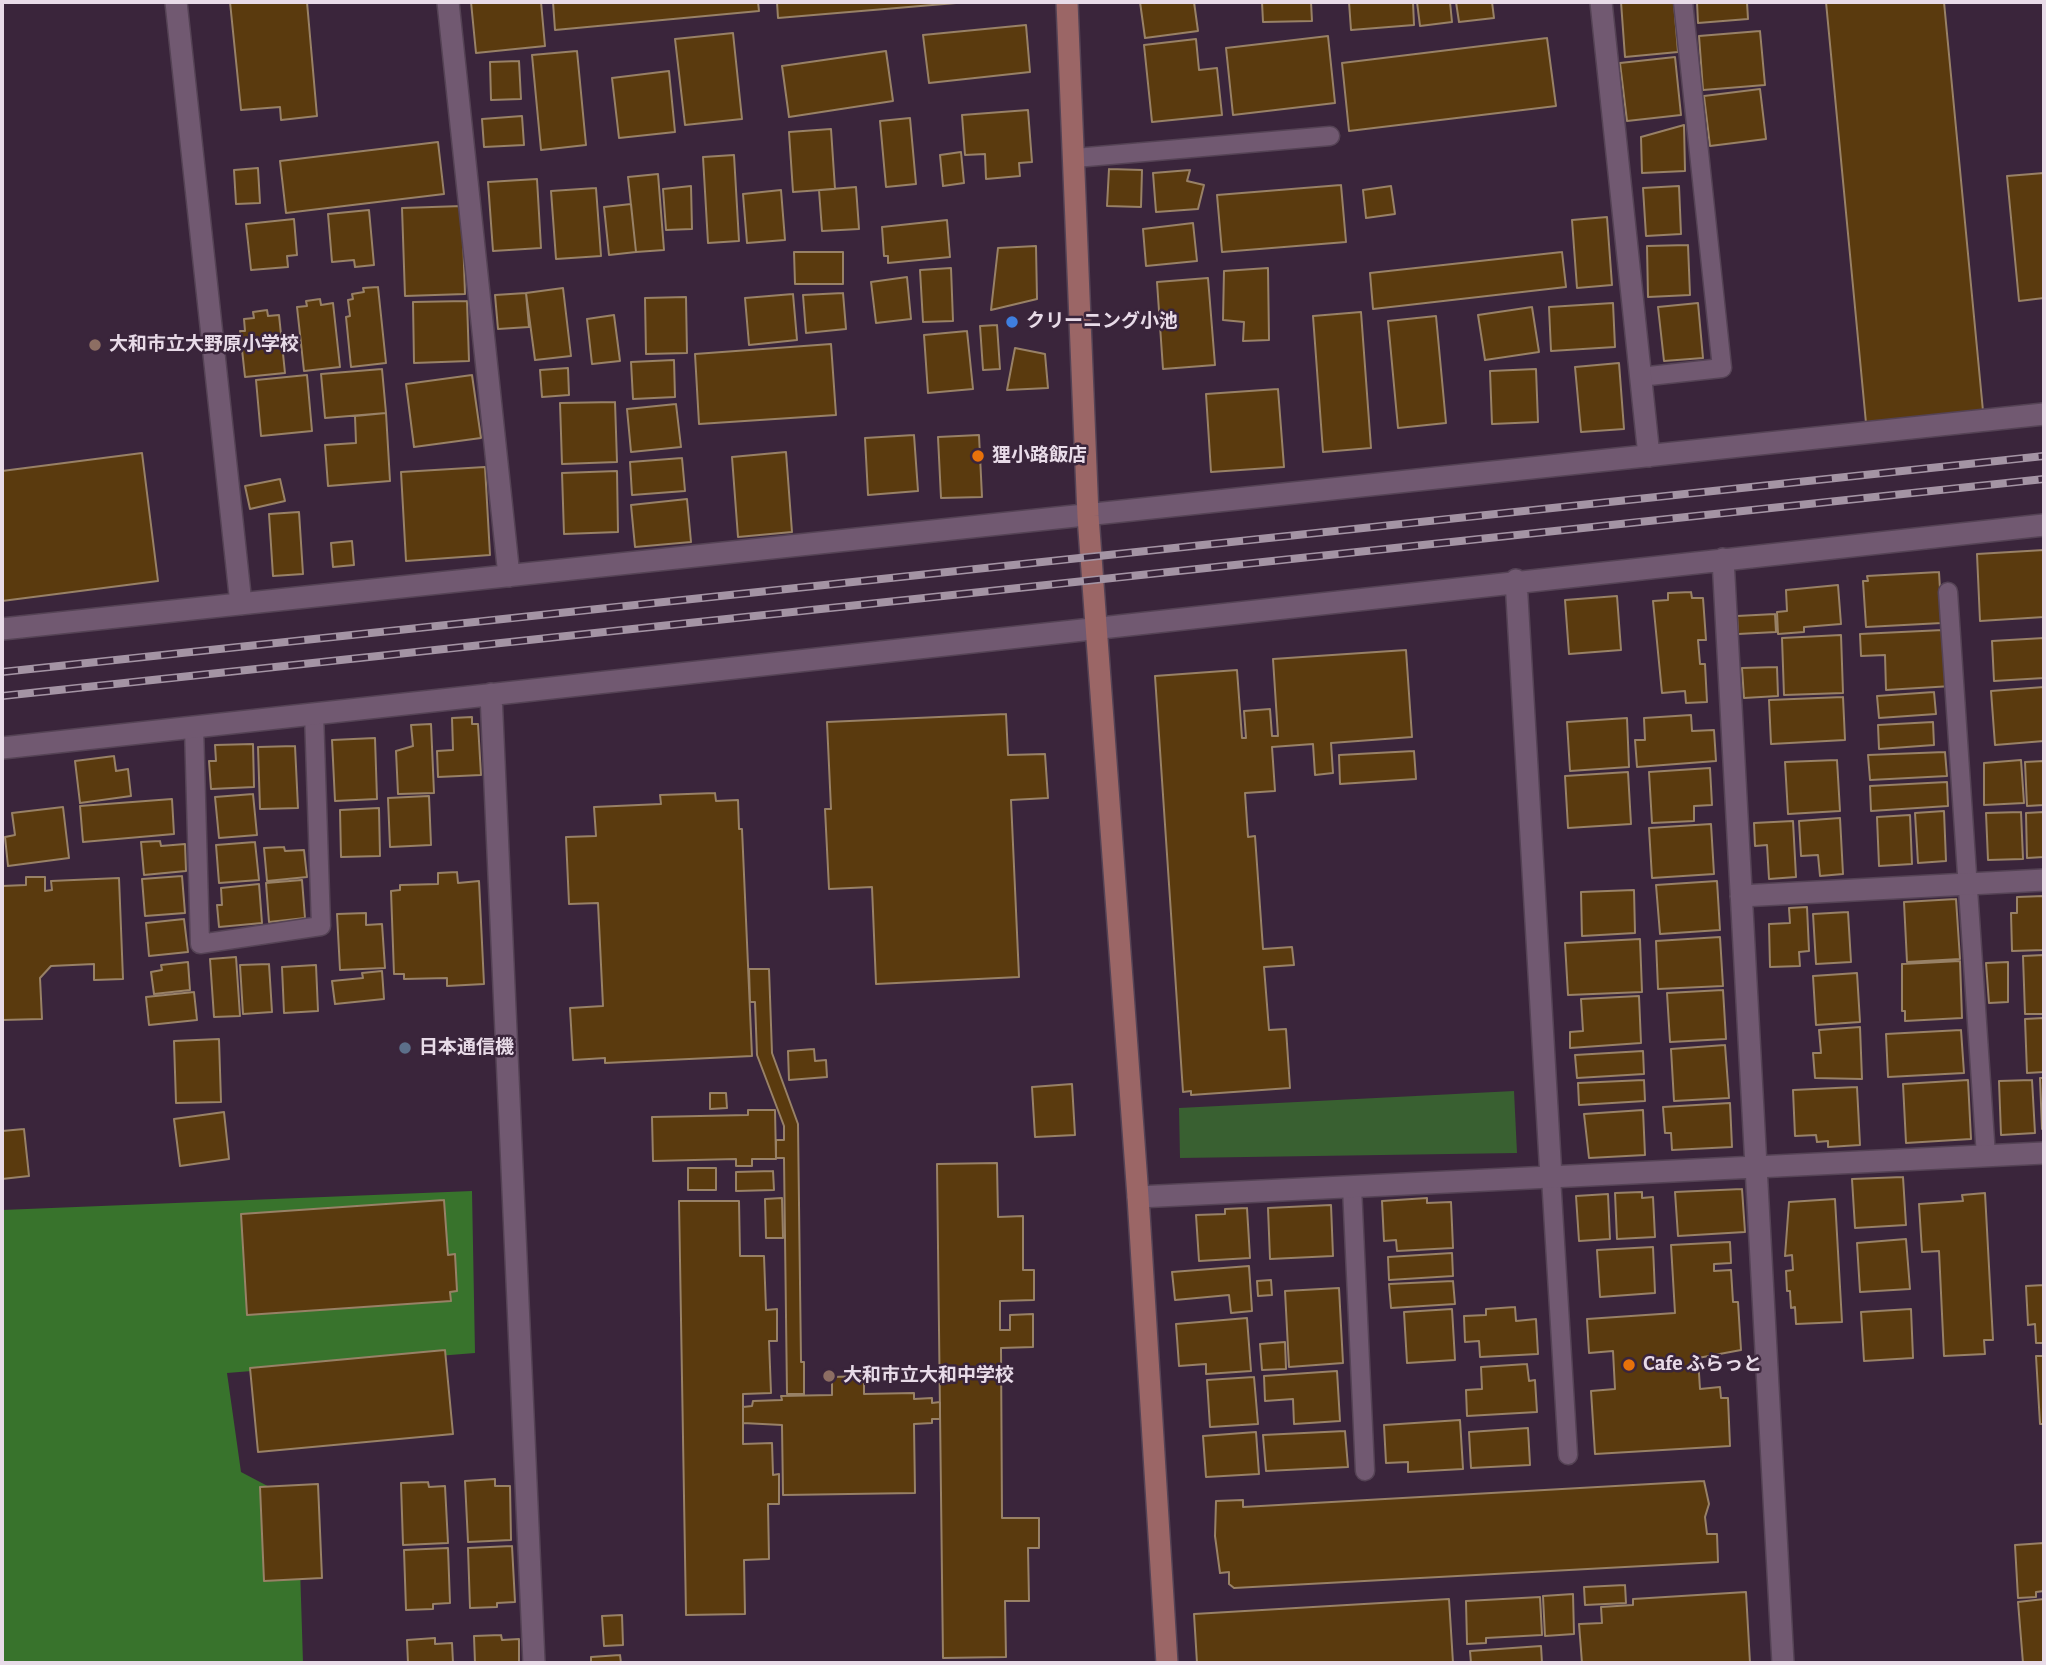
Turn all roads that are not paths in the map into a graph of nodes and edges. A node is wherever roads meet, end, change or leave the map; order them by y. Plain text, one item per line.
1 (176, 2) edge
2 (448, 2) edge
3 (1067, 2) edge
4 (1601, 2) edge
5 (1683, 2) edge
6 (1330, 136) dead end
7 (1075, 158) junction
8 (1640, 377) junction
9 (2044, 414) edge
10 (1649, 456) junction
11 (1088, 516) junction
12 (2044, 525) edge
13 (1723, 559) junction
14 (509, 576) junction
15 (1516, 580) junction
16 (1948, 592) dead end
17 (241, 604) junction
18 (1098, 627) junction
19 (2, 629) edge
20 (491, 694) junction
21 (314, 713) junction
22 (194, 727) junction
23 (2, 748) edge
24 (2044, 880) edge
25 (1968, 884) junction
26 (1741, 896) junction
27 (2044, 1153) edge
28 (1986, 1156) junction
29 (1755, 1167) junction
30 (1551, 1177) junction
31 (1352, 1187) junction
32 (1138, 1197) junction
33 (1568, 1455) dead end
34 (1365, 1471) dead end
35 (534, 1663) edge
36 (1167, 1663) edge
37 (1783, 1663) edge

1 - 17 street
2 - 14 street
3 - 7 street
4 - 8 street
5 - 8 lane
6 - 7 lane
7 - 11 street
8 - 10 street
9 - 10 street
10 - 11 street
11 - 14 street
11 - 18 street
12 - 13 street
13 - 15 street
13 - 26 street
14 - 17 street
15 - 18 street
15 - 30 street
16 - 25 lane
17 - 19 street
18 - 20 street
18 - 32 street
20 - 21 street
20 - 35 street
21 - 22 street
21 - 22 lane
22 - 23 street
24 - 25 street
25 - 26 street
25 - 28 lane
26 - 29 street
27 - 28 street
28 - 29 street
29 - 30 street
29 - 37 street
30 - 31 street
30 - 33 lane
31 - 32 street
31 - 34 lane
32 - 36 street

